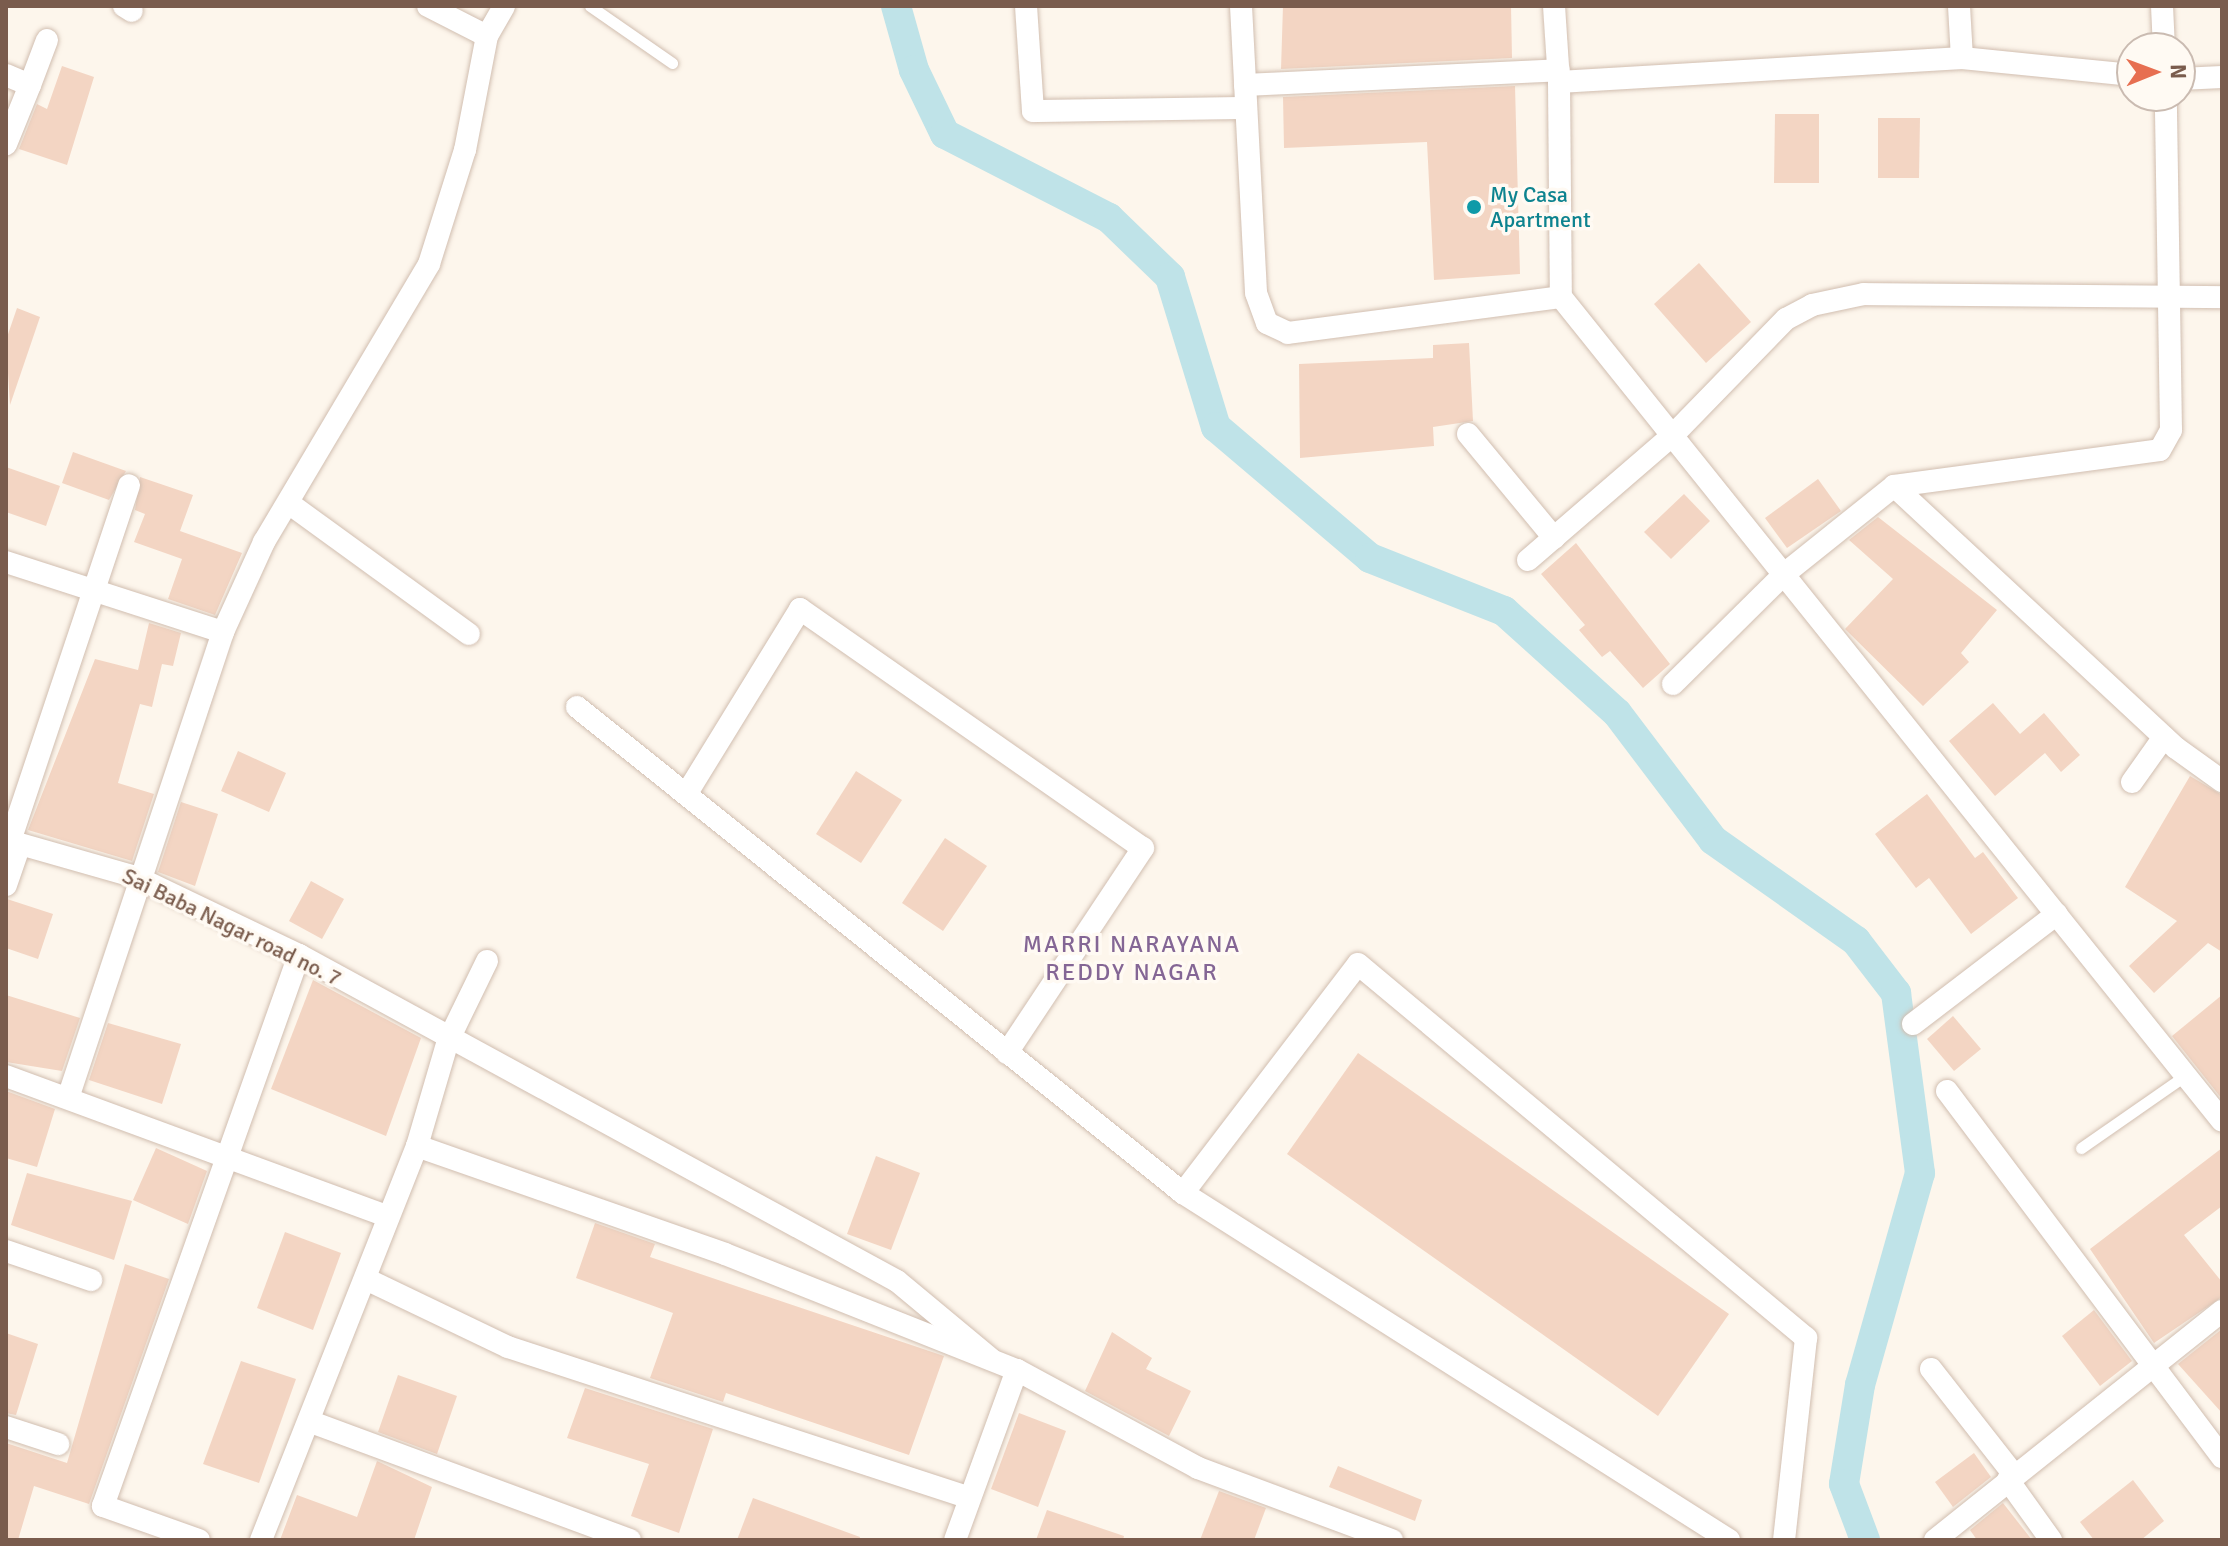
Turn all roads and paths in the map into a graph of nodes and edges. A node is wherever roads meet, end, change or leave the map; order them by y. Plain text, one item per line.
1 (428, 6) edge
2 (504, 6) edge
3 (590, 6) edge
4 (1026, 6) edge
5 (1241, 6) edge
6 (1554, 6) edge
7 (1959, 6) edge
8 (2162, 6) edge
9 (2163, 32) edge
10 (487, 36) junction
11 (47, 40) dead end
12 (1962, 58) junction
13 (672, 63) dead end
14 (2116, 73) edge
15 (6, 75) edge
16 (1559, 76) junction
17 (2222, 77) edge
18 (2196, 78) edge
19 (30, 85) junction
20 (1245, 85) junction
21 (1246, 108) junction
22 (2166, 112) edge
23 (6, 144) edge
24 (1561, 297) junction
25 (2222, 297) edge
26 (2170, 298) junction
27 (1675, 433) junction
28 (1468, 434) dead end
29 (129, 485) dead end
30 (1894, 486) junction
31 (290, 504) junction
32 (1554, 538) junction
33 (1528, 560) dead end
34 (6, 562) edge
35 (1783, 575) junction
36 (94, 591) junction
37 (223, 632) junction
38 (469, 634) dead end
39 (1673, 684) dead end
40 (577, 707) dead end
41 (2164, 737) junction
42 (2222, 781) edge
43 (2132, 782) dead end
44 (687, 793) junction
45 (12, 841) edge
46 (136, 877) junction
47 (6, 885) edge
48 (2057, 914) junction
49 (299, 955) junction
50 (487, 961) dead end
51 (1913, 1024) dead end
52 (448, 1041) junction
53 (1007, 1053) junction
54 (2186, 1075) junction
55 (6, 1076) edge
56 (1947, 1091) dead end
57 (69, 1095) junction
58 (2222, 1121) edge
59 (417, 1146) junction
60 (2081, 1148) dead end
61 (227, 1155) junction
62 (1183, 1193) junction
63 (387, 1216) junction
64 (6, 1251) edge
65 (366, 1279) junction
66 (91, 1280) dead end
67 (2222, 1311) edge
68 (991, 1359) junction
69 (2151, 1362) junction
70 (1931, 1369) dead end
71 (1017, 1370) junction
72 (311, 1422) junction
73 (6, 1427) edge
74 (58, 1444) dead end
75 (2222, 1457) edge
76 (2011, 1477) junction
77 (968, 1497) junction
78 (199, 1540) edge
79 (261, 1540) edge
80 (630, 1540) edge
81 (955, 1540) edge
82 (1392, 1540) edge
83 (1729, 1540) edge
84 (1784, 1540) edge
85 (1935, 1540) edge
86 (2051, 1540) edge

1 - 10 street
2 - 10 street
3 - 13 lane
4 - 21 street
5 - 20 street
6 - 16 street
7 - 12 street
8 - 9 street
10 - 31 street
11 - 19 street
12 - 14 street
12 - 16 street
15 - 19 street
16 - 20 street
16 - 24 street
17 - 18 street
19 - 23 street
20 - 21 street
21 - 24 street
22 - 26 street
24 - 27 street
25 - 26 street
26 - 27 street
26 - 30 street
27 - 32 street
27 - 35 street
28 - 32 street
29 - 36 street
30 - 35 street
30 - 41 street
31 - 37 street
31 - 38 street
32 - 33 street
34 - 36 street
35 - 39 street
35 - 48 street
36 - 37 street
36 - 45 street
37 - 46 street
40 - 44 street
41 - 42 street
41 - 43 street
44 - 53 street
44 - 53 street
45 - 46 street, Sai Baba Nagar road no. 7
45 - 47 street
46 - 49 street, Sai Baba Nagar road no. 7
46 - 57 street
48 - 51 street
48 - 54 street
49 - 52 street, Sai Baba Nagar road no. 7
49 - 61 street
50 - 52 street
52 - 59 street
52 - 68 street, Sai Baba Nagar road no. 7
53 - 62 street
54 - 58 street
54 - 60 lane
55 - 57 street
56 - 69 street
57 - 61 street
59 - 63 street
59 - 68 street
61 - 63 street
61 - 78 street
62 - 83 street
62 - 84 street
63 - 65 street
64 - 66 street
65 - 72 street
65 - 77 street
67 - 69 street
68 - 71 street
69 - 75 street
69 - 76 street
70 - 76 street
71 - 77 street
71 - 82 street
72 - 79 street
72 - 80 street
73 - 74 street
76 - 85 street
76 - 86 street
77 - 81 street

